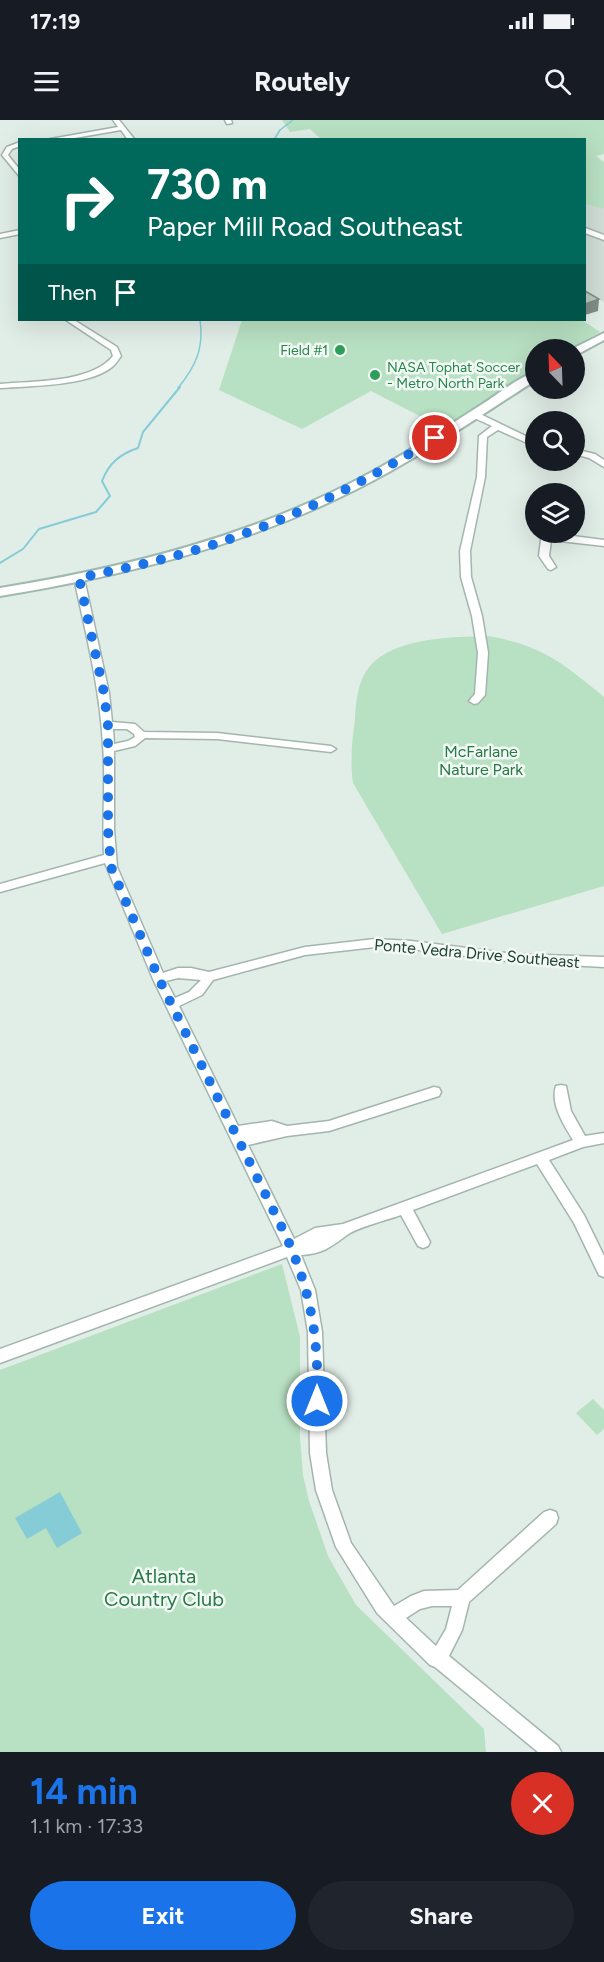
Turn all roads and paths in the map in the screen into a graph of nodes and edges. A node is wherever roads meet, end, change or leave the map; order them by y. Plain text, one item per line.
1 (116, 120) edge
2 (123, 128) junction
3 (60, 138) edge
4 (130, 138) edge
5 (18, 145) edge
6 (18, 173) edge
7 (586, 230) edge
8 (18, 232) edge
9 (1, 236) edge
10 (604, 238) edge
11 (72, 321) edge
12 (604, 336) edge
13 (585, 346) edge
14 (525, 382) edge
15 (0, 386) edge
16 (473, 414) junction
17 (498, 426) junction
18 (525, 440) edge
19 (585, 454) edge
20 (604, 463) edge
21 (585, 540) edge
22 (546, 543) edge
23 (604, 543) edge
24 (551, 567) dead end
25 (79, 578) junction
26 (0, 592) edge
27 (474, 701) dead end
28 (108, 726) junction
29 (141, 735) junction
30 (108, 748) junction
31 (331, 749) dead end
32 (109, 858) junction
33 (0, 888) edge
34 (604, 962) edge
35 (209, 977) junction
36 (159, 979) junction
37 (171, 1004) junction
38 (561, 1090) dead end
39 (434, 1092) dead end
40 (237, 1137) junction
41 (604, 1138) edge
42 (582, 1142) junction
43 (540, 1158) junction
44 (404, 1208) junction
45 (423, 1242) dead end
46 (292, 1249) junction
47 (604, 1271) edge
48 (0, 1356) edge
49 (550, 1518) dead end
50 (461, 1598) junction
51 (393, 1618) junction
52 (436, 1659) junction
53 (552, 1752) edge

1 - 2 street
2 - 3 street
2 - 4 street
5 - 6 street
7 - 10 street
8 - 9 street
11 - 15 street
12 - 13 street
14 - 16 street
16 - 17 street
16 - 25 street
17 - 18 street
17 - 27 street
19 - 20 street
21 - 23 street
22 - 24 street
25 - 26 street
25 - 28 street
28 - 29 street
28 - 30 street
29 - 30 street
29 - 31 street
30 - 32 street
32 - 33 street
32 - 36 street
34 - 35 street, Ponte Vedra Drive Southeast
35 - 36 street, Ponte Vedra Drive Southeast
35 - 37 street
36 - 37 street
37 - 40 street
38 - 42 street
39 - 40 street
40 - 46 street
41 - 42 street
42 - 43 street
43 - 44 street
43 - 47 street
44 - 45 street
44 - 46 street
46 - 48 street
46 - 51 street
49 - 50 street
50 - 51 street
50 - 52 street
51 - 52 street
52 - 53 street

